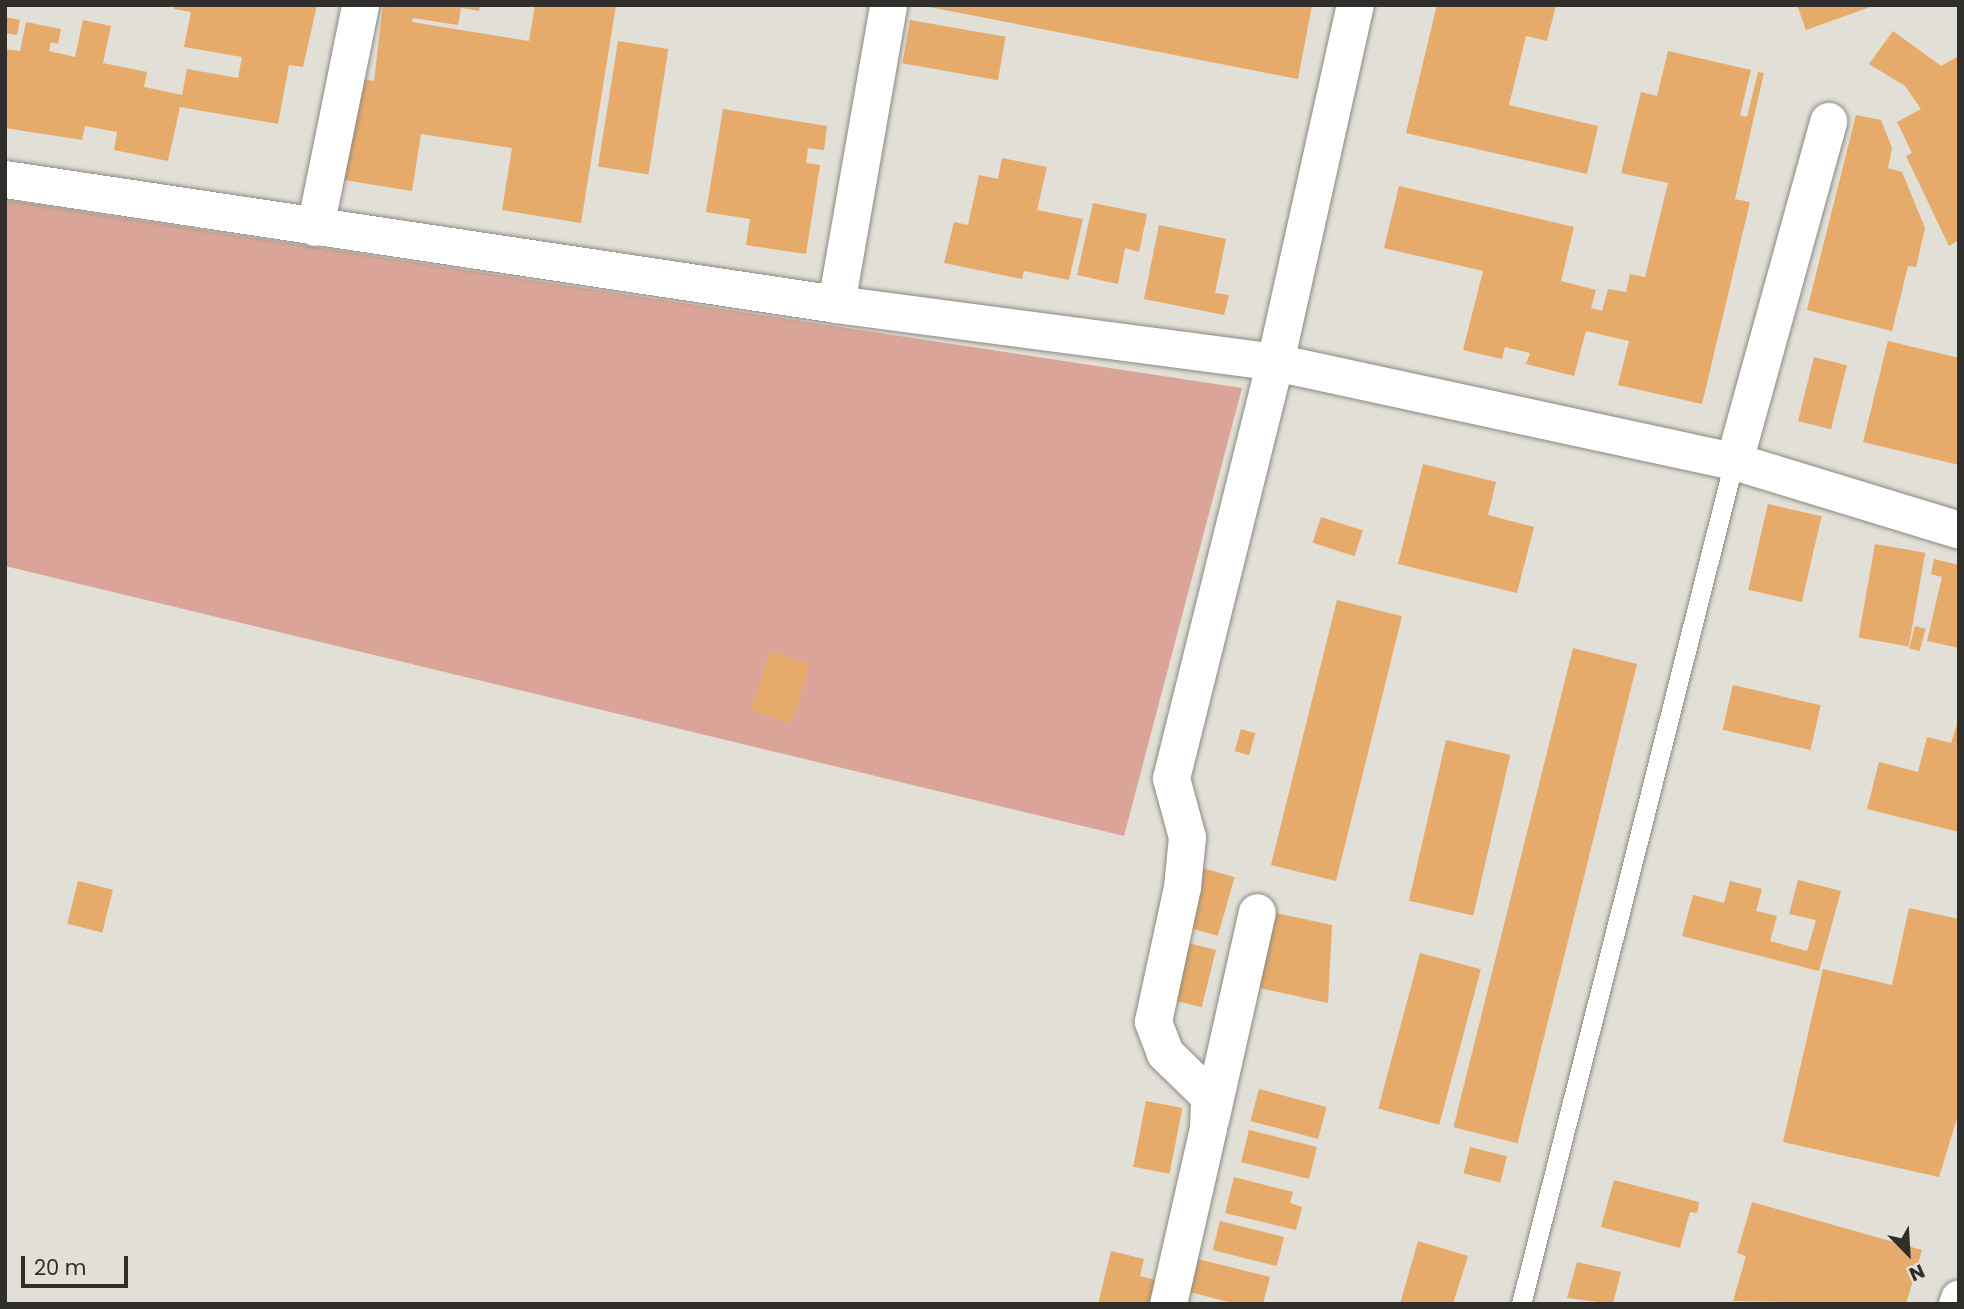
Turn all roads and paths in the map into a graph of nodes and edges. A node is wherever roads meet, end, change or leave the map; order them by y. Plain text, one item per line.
1 (359, 5) edge
2 (888, 5) edge
3 (1355, 5) edge
4 (1828, 121) dead end
5 (5, 179) edge
6 (315, 227) junction
7 (836, 304) junction
8 (1275, 362) junction
9 (1734, 461) junction
10 (1959, 530) edge
11 (1257, 912) dead end
12 (1209, 1128) junction
13 (1959, 1298) edge
14 (1168, 1304) edge
15 (1521, 1304) edge
16 (1957, 1304) edge

1 - 6 street
2 - 7 street
3 - 8 street
4 - 9 street
5 - 6 street
6 - 7 street
7 - 8 street
8 - 9 street
8 - 12 street
9 - 10 street
9 - 15 lane
11 - 12 street
12 - 14 street
13 - 16 street

